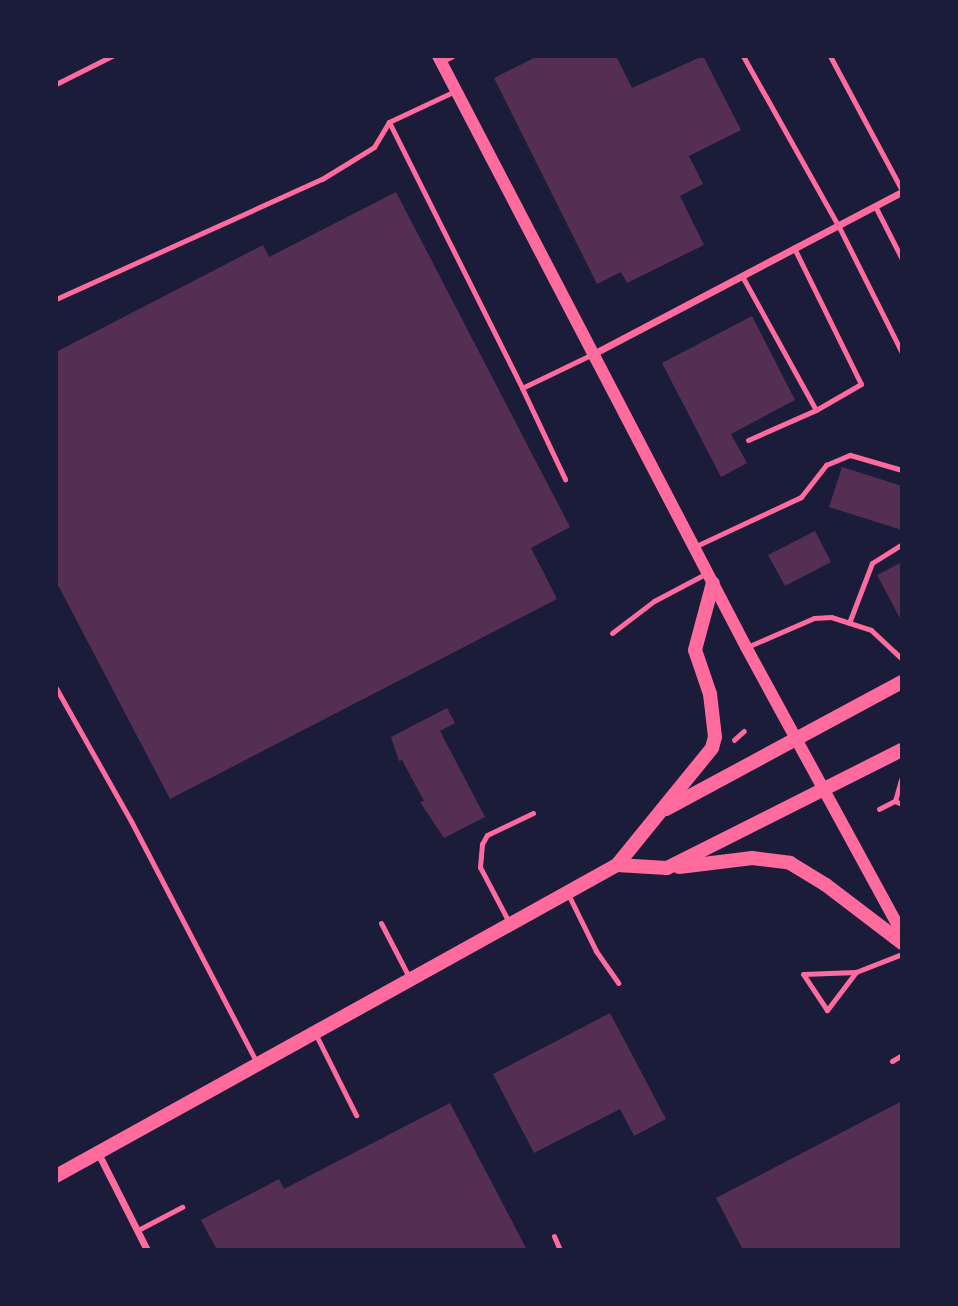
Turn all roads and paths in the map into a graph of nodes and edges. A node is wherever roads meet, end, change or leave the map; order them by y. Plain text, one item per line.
1 (112, 56) edge
2 (744, 56) edge
3 (830, 56) edge
4 (444, 58) edge
5 (56, 84) edge
6 (455, 91) junction
7 (389, 122) junction
8 (902, 191) edge
9 (875, 206) junction
10 (838, 225) junction
11 (794, 248) junction
12 (902, 259) edge
13 (743, 276) junction
14 (56, 299) edge
15 (593, 354) junction
16 (902, 354) edge
17 (522, 388) junction
18 (816, 410) junction
19 (748, 440) dead end
20 (902, 470) edge
21 (565, 479) dead end
22 (902, 544) edge
23 (694, 547) junction
24 (710, 578) junction
25 (849, 623) junction
26 (612, 633) dead end
27 (746, 647) junction
28 (902, 659) edge
29 (902, 682) edge
30 (56, 688) edge
31 (744, 731) dead end
32 (796, 738) junction
33 (732, 742) dead end
34 (902, 750) edge
35 (901, 780) edge
36 (825, 788) junction
37 (895, 801) junction
38 (902, 804) edge
39 (879, 809) dead end
40 (533, 813) dead end
41 (658, 813) junction
42 (617, 865) junction
43 (667, 868) junction
44 (567, 891) junction
45 (381, 923) dead end
46 (510, 924) junction
47 (902, 933) edge
48 (902, 943) edge
49 (902, 954) edge
50 (856, 972) junction
51 (410, 979) junction
52 (618, 983) dead end
53 (313, 1031) junction
54 (902, 1055) edge
55 (892, 1061) dead end
56 (257, 1063) junction
57 (356, 1115) dead end
58 (98, 1153) junction
59 (56, 1176) edge
60 (182, 1207) dead end
61 (138, 1230) junction
62 (554, 1236) dead end
63 (144, 1249) edge
64 (560, 1250) edge

1 - 5 lane
2 - 10 lane
3 - 8 lane
4 - 6 street
6 - 7 lane
6 - 15 street
7 - 14 lane
7 - 17 lane
8 - 9 street
9 - 10 street
9 - 12 lane
10 - 11 street
10 - 16 lane
11 - 13 street
11 - 18 lane
13 - 15 street
13 - 18 lane
15 - 17 lane
15 - 23 street
17 - 21 lane
18 - 19 lane
20 - 23 lane
22 - 25 lane
23 - 24 street
24 - 26 lane
24 - 27 street
24 - 41 main road
25 - 27 lane
25 - 28 lane
27 - 32 street
29 - 32 main road
30 - 56 lane
31 - 33 path
32 - 36 street
32 - 41 main road
34 - 36 main road
35 - 37 path
36 - 43 main road
36 - 47 street
37 - 38 path
37 - 39 path
40 - 46 lane
41 - 42 main road
42 - 43 main road
42 - 44 main road
43 - 48 main road
44 - 46 main road
44 - 52 lane
45 - 51 lane
46 - 51 main road
49 - 50 lane
50 - 50 lane
51 - 53 main road
53 - 56 main road
53 - 57 lane
54 - 55 lane
56 - 58 main road
58 - 59 main road
58 - 61 street
60 - 61 lane
61 - 63 street
62 - 64 lane

